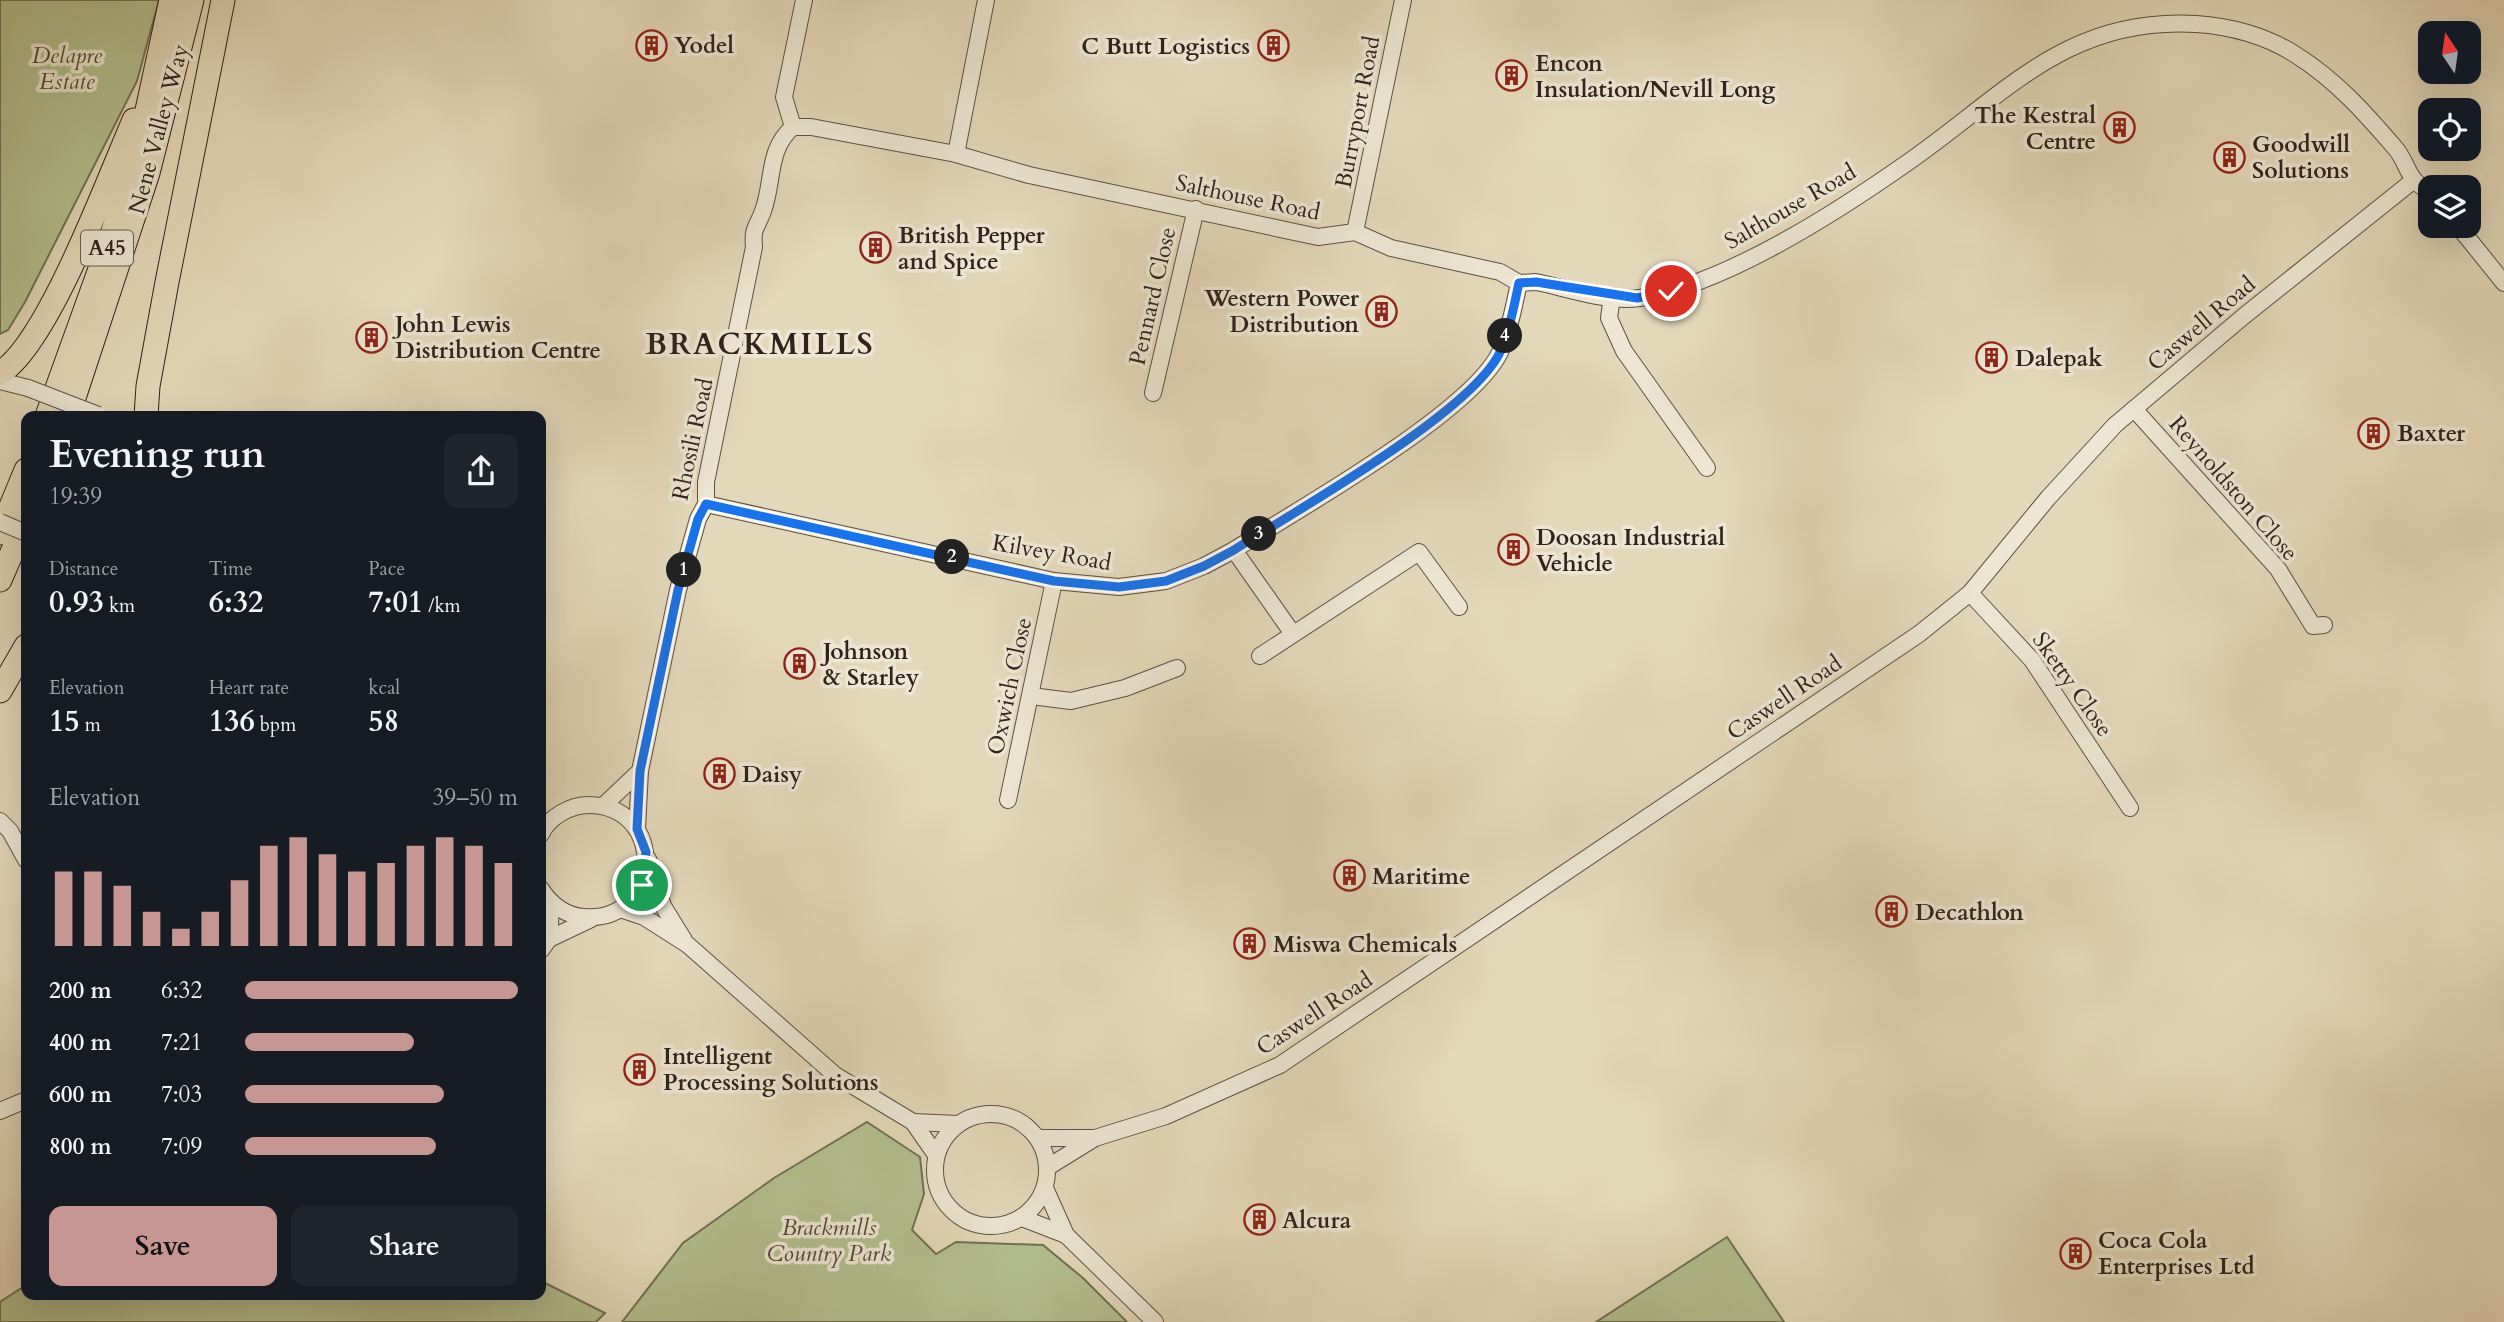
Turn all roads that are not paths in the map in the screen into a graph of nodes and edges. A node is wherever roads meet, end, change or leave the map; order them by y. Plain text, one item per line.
1 (171, 0) edge
2 (192, 0) edge
3 (207, 0) edge
4 (223, 0) edge
5 (804, 0) edge
6 (986, 0) edge
7 (1403, 0) edge
8 (154, 75) junction
9 (793, 127) junction
10 (956, 154) junction
11 (2414, 180) junction
12 (2418, 183) edge
13 (1196, 209) junction
14 (1355, 232) junction
15 (2468, 238) edge
16 (124, 254) junction
17 (1519, 283) junction
18 (2504, 283) edge
19 (1612, 296) junction
20 (0, 373) edge
21 (0, 382) edge
22 (1153, 393) dead end
23 (2134, 409) junction
24 (49, 411) edge
25 (70, 411) edge
26 (89, 411) edge
27 (146, 411) edge
28 (1707, 468) dead end
29 (21, 482) edge
30 (706, 504) junction
31 (0, 522) edge
32 (21, 531) edge
33 (21, 532) edge
34 (0, 533) edge
35 (1234, 550) junction
36 (0, 580) edge
37 (1054, 581) junction
38 (1970, 593) junction
39 (1459, 607) dead end
40 (2324, 625) dead end
41 (1293, 634) junction
42 (21, 655) edge
43 (1260, 656) dead end
44 (1177, 668) dead end
45 (5, 683) edge
46 (1031, 696) junction
47 (0, 701) edge
48 (640, 771) junction
49 (1008, 800) dead end
50 (603, 806) junction
51 (2130, 808) dead end
52 (548, 816) edge
53 (0, 821) edge
54 (637, 829) junction
55 (21, 851) edge
56 (646, 852) junction
57 (546, 895) edge
58 (620, 909) junction
59 (593, 918) junction
60 (546, 935) edge
61 (546, 942) edge
62 (688, 945) junction
63 (21, 1102) edge
64 (0, 1111) edge
65 (913, 1122) junction
66 (958, 1124) junction
67 (1038, 1138) junction
68 (1096, 1138) junction
69 (936, 1155) junction
70 (1048, 1167) junction
71 (1045, 1188) junction
72 (1021, 1218) junction
73 (1066, 1235) junction
74 (1155, 1322) edge

1 - 8 highway, Nene Valley Way / A45
2 - 16 highway, Nene Valley Way / A45
3 - 16 highway
4 - 27 highway
5 - 9 street
6 - 10 street
7 - 14 street, Burryport Road
8 - 20 highway
8 - 24 highway, Nene Valley Way / A45
9 - 10 street, Salthouse Road
9 - 30 street, Rhosili Road
10 - 13 street, Salthouse Road
11 - 12 street, Salthouse Road
11 - 19 street, Salthouse Road
11 - 23 street, Caswell Road
13 - 14 street, Salthouse Road
13 - 22 street, Pennard Close
14 - 17 street, Salthouse Road
15 - 18 street
16 - 25 highway, Nene Valley Way / A45
17 - 19 street, Salthouse Road
17 - 35 street, Kilvey Road
19 - 28 street
21 - 26 street, bridge
23 - 38 street, Caswell Road
23 - 40 street, Reynoldston Close
29 - 34 highway
30 - 37 street, Kilvey Road
30 - 48 street, Rhosili Road
31 - 32 street, bridge
33 - 36 highway
35 - 37 street, Kilvey Road
35 - 41 street
37 - 46 street, Oxwich Close
38 - 51 street, Sketty Close
38 - 68 street, Caswell Road
39 - 41 street
41 - 43 street
42 - 45 highway
44 - 46 street
45 - 47 highway
46 - 49 street, Oxwich Close
48 - 50 street
48 - 54 street, Rhosili Road
50 - 52 street
50 - 54 street
53 - 55 street
54 - 56 street
56 - 58 street
56 - 62 street
57 - 59 street
57 - 60 street
58 - 59 street
58 - 62 street
59 - 61 street
62 - 65 street
63 - 64 street
65 - 66 street
65 - 69 street
66 - 67 street
66 - 69 street
67 - 68 street, Caswell Road
67 - 70 street
68 - 70 street, Caswell Road
69 - 72 street
70 - 71 street
71 - 72 street
71 - 73 street
72 - 73 street
73 - 74 street

